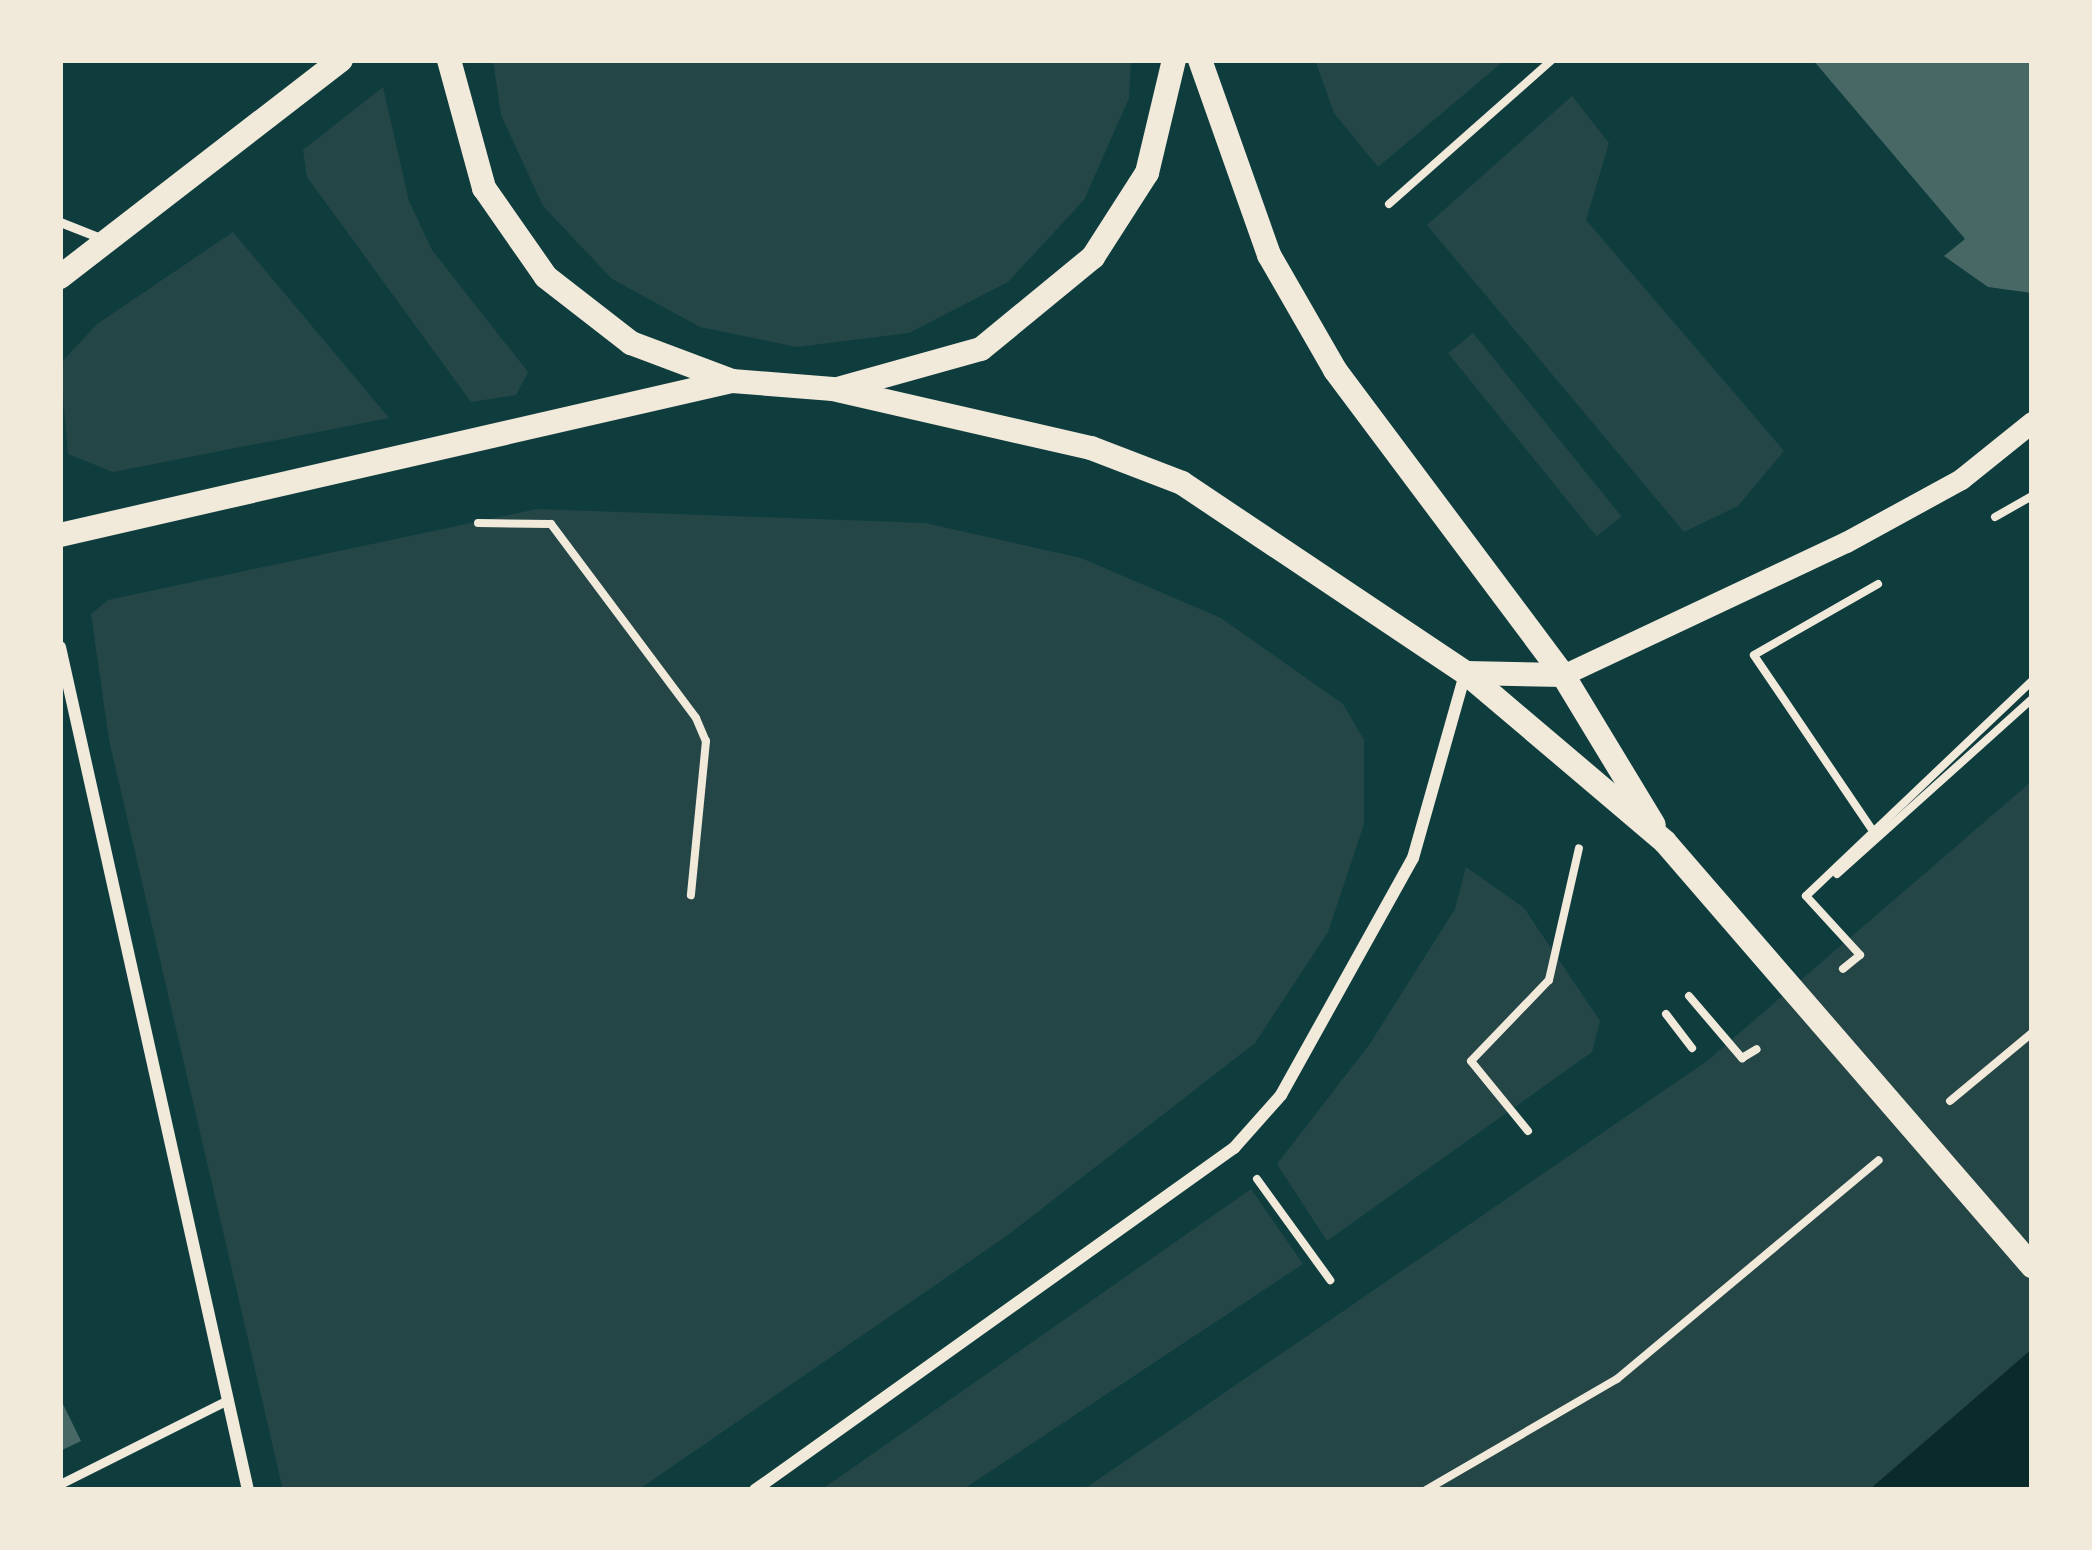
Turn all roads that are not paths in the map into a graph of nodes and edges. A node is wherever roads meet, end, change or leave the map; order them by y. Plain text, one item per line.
1 (341, 60) edge
2 (449, 60) edge
3 (1174, 60) edge
4 (1200, 60) edge
5 (60, 223) edge
6 (108, 241) junction
7 (60, 277) edge
8 (732, 381) junction
9 (833, 389) junction
10 (2032, 422) edge
11 (60, 535) edge
12 (60, 647) edge
13 (1466, 673) junction
14 (1564, 675) junction
15 (1665, 842) junction
16 (2032, 1266) edge
17 (227, 1400) junction
18 (60, 1484) edge
19 (248, 1490) edge
20 (755, 1490) edge

1 - 6 main road
2 - 8 main road
3 - 9 main road
4 - 14 main road
5 - 6 lane
6 - 7 main road
8 - 9 main road
8 - 11 main road
9 - 13 main road
10 - 14 street
12 - 17 street
13 - 14 main road
13 - 15 main road
13 - 20 street
14 - 15 main road
15 - 16 main road
17 - 18 lane
17 - 19 street

